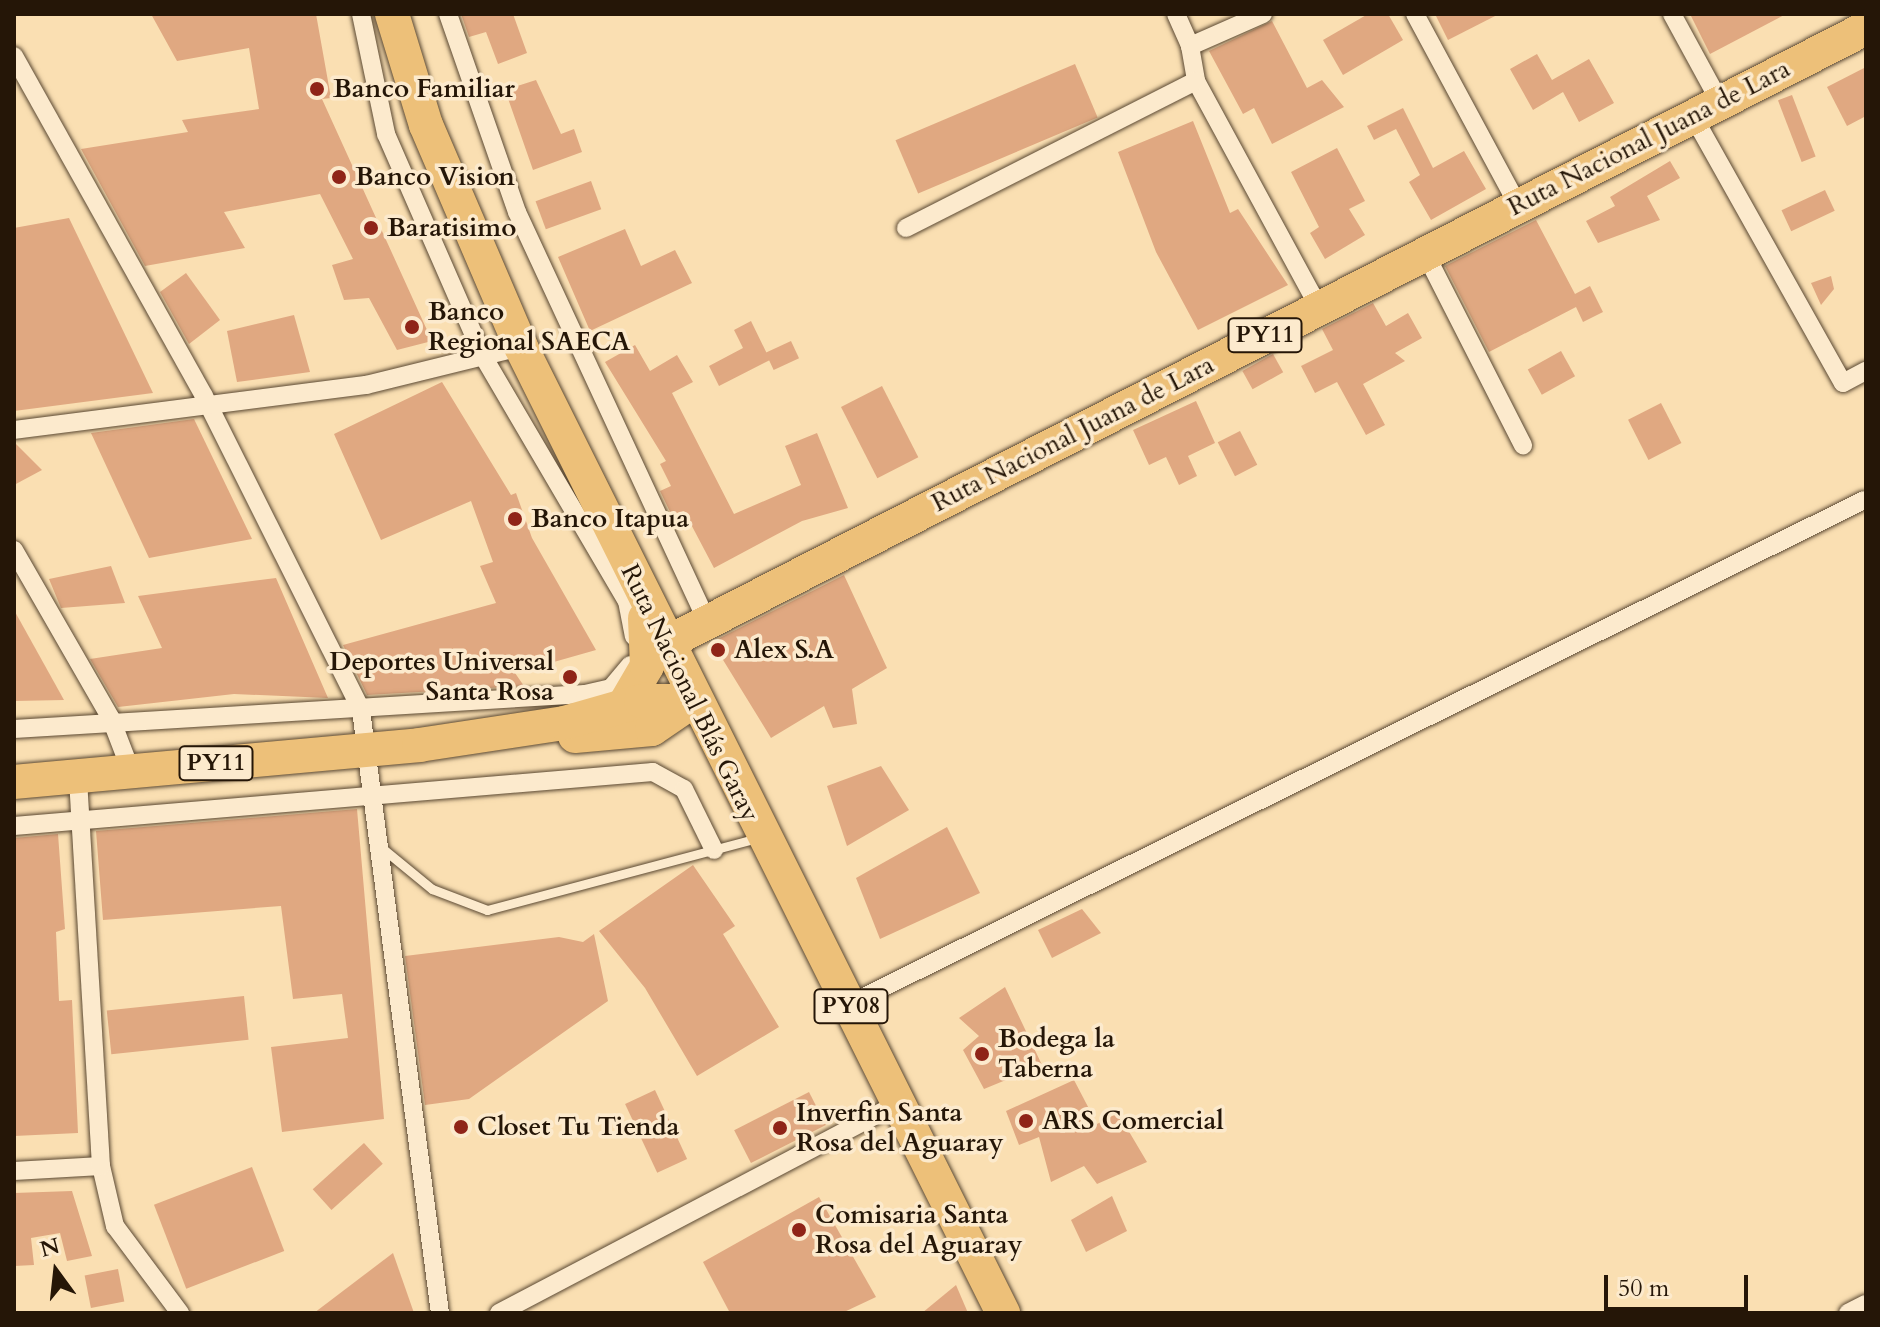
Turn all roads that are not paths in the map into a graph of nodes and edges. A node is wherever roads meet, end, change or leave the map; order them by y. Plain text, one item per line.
1 (361, 14) edge
2 (392, 14) edge
3 (448, 14) edge
4 (1176, 14) edge
5 (1263, 14) edge
6 (1415, 14) edge
7 (1672, 14) edge
8 (1866, 28) edge
9 (1190, 46) junction
10 (14, 56) edge
11 (1196, 81) junction
12 (1707, 109) junction
13 (1518, 205) junction
14 (906, 228) dead end
15 (1425, 253) junction
16 (1319, 308) junction
17 (521, 347) junction
18 (483, 356) junction
19 (1866, 371) edge
20 (210, 409) junction
21 (14, 430) edge
22 (1523, 445) dead end
23 (1864, 500) edge
24 (14, 550) edge
25 (642, 598) junction
26 (707, 621) junction
27 (665, 644) junction
28 (693, 701) junction
29 (361, 710) junction
30 (111, 719) junction
31 (625, 720) junction
32 (14, 729) edge
33 (370, 750) junction
34 (131, 771) junction
35 (729, 773) junction
36 (78, 776) junction
37 (14, 782) edge
38 (376, 793) junction
39 (80, 820) junction
40 (14, 826) edge
41 (761, 837) junction
42 (382, 848) junction
43 (714, 850) junction
44 (850, 1004) junction
45 (897, 1104) junction
46 (101, 1166) junction
47 (14, 1171) edge
48 (1866, 1304) edge
49 (180, 1313) edge
50 (440, 1313) edge
51 (499, 1313) edge
52 (1003, 1313) edge
53 (1848, 1313) edge

1 - 18 street
2 - 17 highway, Ruta Nacional Blás Garay / PY08
3 - 26 street
4 - 9 street
5 - 9 street
6 - 13 street
7 - 12 street
8 - 12 highway, Ruta Nacional Juana de Lara / PY11
9 - 11 street
10 - 20 street
11 - 14 street
11 - 16 street
12 - 13 highway, Ruta Nacional Juana de Lara / PY11
12 - 19 street
13 - 15 highway, Ruta Nacional Juana de Lara / PY11
15 - 16 highway, Ruta Nacional Juana de Lara / PY11
15 - 22 street
16 - 26 highway, Ruta Nacional Juana de Lara / PY11
17 - 18 street
17 - 25 highway, Ruta Nacional Blás Garay / PY08
18 - 20 street
18 - 29 street
20 - 21 street
20 - 29 street
23 - 44 street
24 - 30 street
25 - 27 highway, Ruta Nacional Blás Garay / PY08
25 - 31 highway
26 - 27 highway, Ruta Nacional Juana de Lara / PY11
27 - 28 highway, Ruta Nacional Blás Garay / PY08
28 - 31 highway, PY11
28 - 35 highway, Ruta Nacional Blás Garay / PY08
29 - 30 street
29 - 33 street
30 - 32 street
30 - 34 street
31 - 33 highway, PY11
31 - 35 highway
33 - 34 highway, PY11
33 - 38 street
34 - 36 highway, PY11
35 - 41 highway, Ruta Nacional Blás Garay / PY08
36 - 37 highway, PY11
36 - 39 street
38 - 39 street
38 - 42 street
38 - 43 street
39 - 40 street
39 - 46 street
41 - 43 lane
41 - 44 highway, Ruta Nacional Blás Garay / PY08
42 - 43 lane
42 - 50 street
44 - 45 highway, Ruta Nacional Blás Garay / PY08
45 - 51 street
45 - 52 highway, Ruta Nacional Blás Garay / PY08
46 - 47 street
46 - 49 street
48 - 53 street

